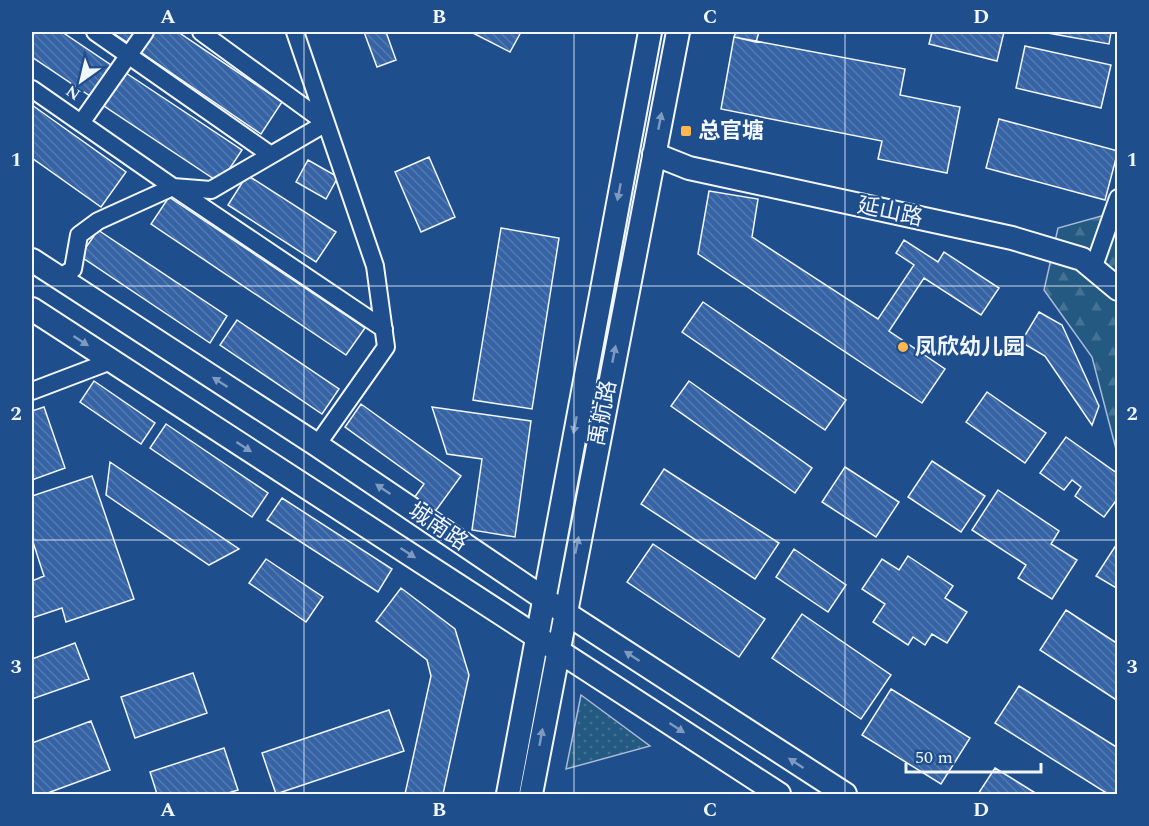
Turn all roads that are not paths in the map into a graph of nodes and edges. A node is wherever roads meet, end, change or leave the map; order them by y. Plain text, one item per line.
1 (95, 32) edge
2 (145, 32) edge
3 (201, 32) edge
4 (295, 32) edge
5 (650, 32) edge
6 (678, 32) edge
7 (129, 56) junction
8 (32, 89) edge
9 (81, 123) junction
10 (326, 123) junction
11 (654, 154) junction
12 (271, 155) junction
13 (173, 187) junction
14 (1118, 198) edge
15 (32, 260) edge
16 (1093, 269) junction
17 (59, 278) junction
18 (1118, 289) edge
19 (32, 309) edge
20 (384, 329) junction
21 (111, 361) junction
22 (32, 391) edge
23 (318, 445) junction
24 (543, 597) junction
25 (564, 612) junction
26 (536, 636) junction
27 (556, 650) junction
28 (508, 795) edge
29 (531, 795) edge
30 (779, 795) edge
31 (845, 795) edge

1 - 7 street
2 - 7 street
3 - 10 street
4 - 10 street
5 -> 24 main road, 禹航路
11 -> 6 main road, 禹航路
7 - 9 street
7 - 12 street
8 - 9 street
9 - 13 street
10 - 12 street
10 - 20 street
11 - 16 main road, 延山路
25 -> 11 main road, 禹航路
12 - 13 street
13 - 17 street
13 - 20 street
14 - 16 street
15 - 17 main road, 城南路
16 - 18 main road, 延山路
23 -> 17 main road, 城南路
19 -> 21 main road, 城南路
20 - 23 street
21 - 22 street
21 -> 26 main road, 城南路
24 -> 23 main road, 城南路
24 - 25 main road, 城南路
24 - 26 main road, 禹航路
25 - 27 main road, 禹航路
31 -> 25 main road, 城南路
26 - 27 main road, 城南路
26 - 28 main road, 禹航路
29 -> 27 main road, 禹航路
27 -> 30 main road, 城南路

